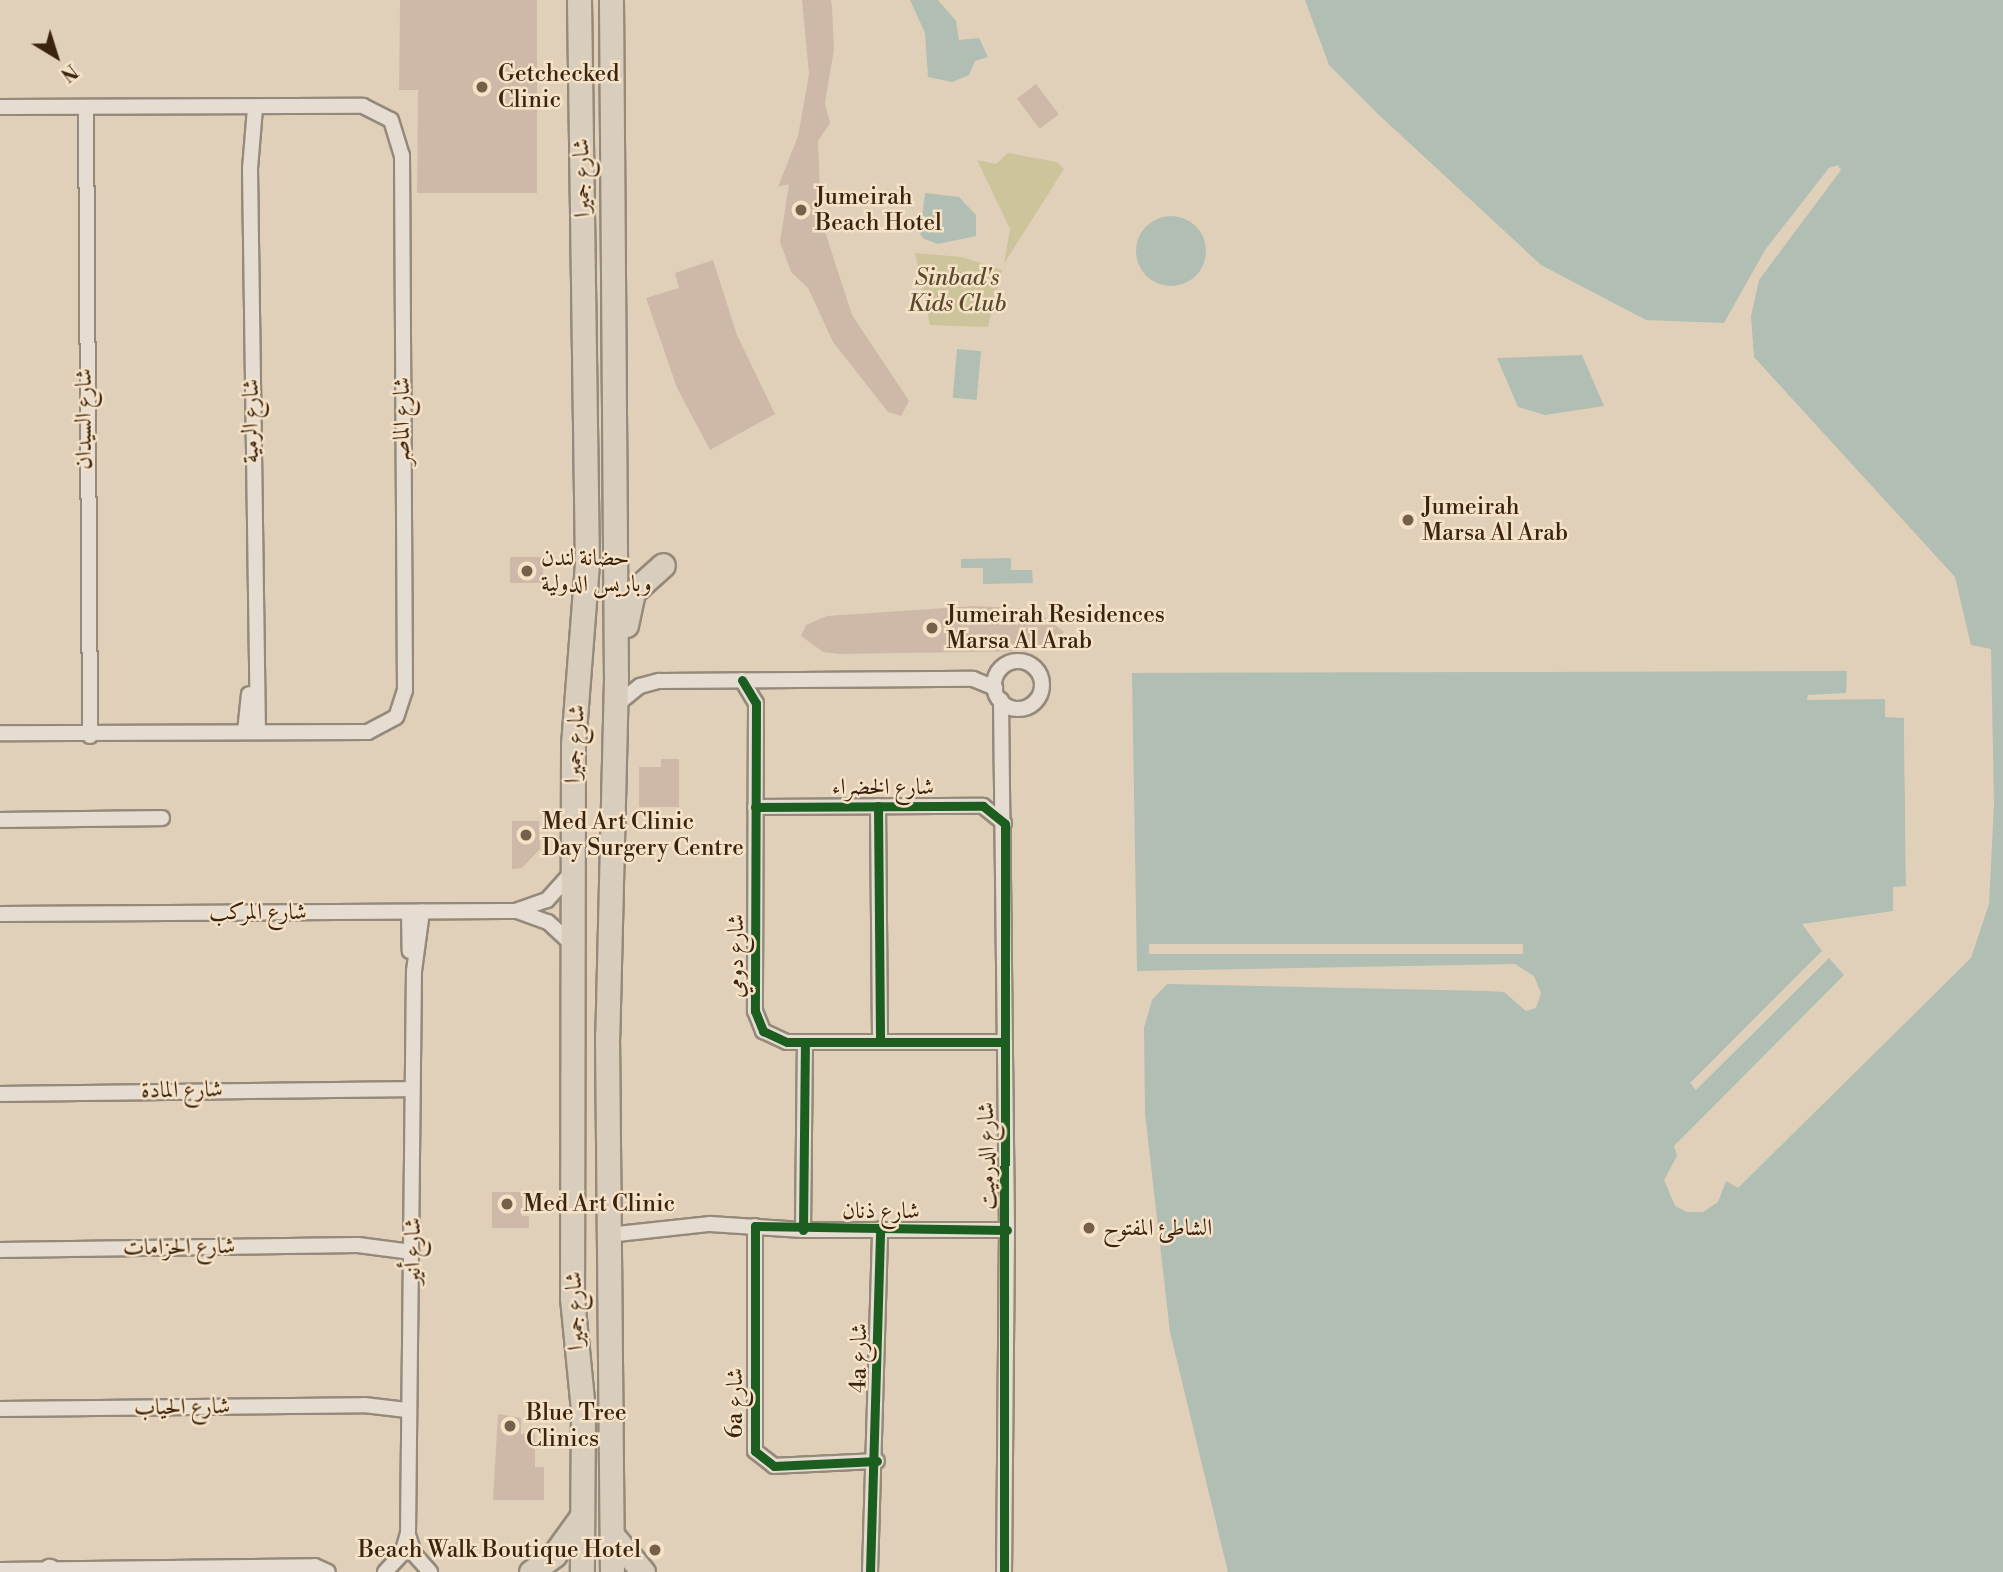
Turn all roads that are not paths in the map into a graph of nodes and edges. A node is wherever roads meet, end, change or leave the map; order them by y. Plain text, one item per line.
1 (579, 0) edge
2 (611, 0) edge
3 (0, 107) edge
4 (250, 108) junction
5 (82, 109) junction
6 (631, 289) dead end
7 (613, 309) junction
8 (587, 482) junction
9 (615, 564) junction
10 (663, 565) dead end
11 (586, 596) junction
12 (616, 679) junction
13 (742, 680) junction
14 (770, 680) junction
15 (998, 694) junction
16 (755, 703) junction
17 (615, 706) junction
18 (1021, 708) junction
19 (252, 732) junction
20 (0, 733) edge
21 (85, 736) junction
22 (1002, 786) junction
23 (878, 806) junction
24 (983, 806) junction
25 (755, 807) junction
26 (162, 818) dead end
27 (0, 820) edge
28 (1005, 824) junction
29 (573, 871) junction
30 (515, 911) junction
31 (416, 912) junction
32 (0, 914) edge
33 (574, 945) junction
34 (806, 1042) junction
35 (880, 1042) junction
36 (1005, 1042) junction
37 (412, 1083) junction
38 (0, 1094) edge
39 (755, 1226) junction
40 (880, 1229) junction
41 (803, 1230) junction
42 (1007, 1230) junction
43 (608, 1235) junction
44 (412, 1246) junction
45 (0, 1250) edge
46 (407, 1405) junction
47 (0, 1409) edge
48 (877, 1461) junction
49 (582, 1516) junction
50 (408, 1533) junction
51 (613, 1536) junction
52 (0, 1570) edge
53 (48, 1571) edge
54 (328, 1572) edge
55 (385, 1572) edge
56 (430, 1572) edge
57 (531, 1572) edge
58 (582, 1572) edge
59 (612, 1572) edge
60 (643, 1572) edge
61 (870, 1572) edge
62 (1004, 1572) edge

1 - 8 main road, شارع جميرا
2 - 7 main road, شارع جميرا
3 - 5 street, شارع الماصر
4 - 5 street, شارع الماصر
4 - 19 street, شارع الرمية
4 - 19 street, شارع الماصر
5 - 21 street, شارع السيدان
6 - 7 main road
7 - 9 main road, شارع جميرا
8 - 9 main road
8 - 11 main road, شارع جميرا
9 - 12 main road, شارع جميرا
10 - 12 main road
11 - 12 main road
11 - 29 main road, شارع جميرا
12 - 17 main road, شارع جميرا
13 - 14 street
13 - 16 street, شارع دومي
13 - 17 street
14 - 15 street
14 - 16 street
15 - 18 street
15 - 18 street, شارع الدرميت
15 - 22 street, شارع الدرميت
16 - 25 street, شارع دومي
17 - 43 main road, شارع جميرا
18 - 28 street, شارع الدرميت
19 - 21 street, شارع الماصر
20 - 21 street, شارع الماصر
22 - 24 street
22 - 28 street, شارع الدرميت
23 - 24 street, شارع الخضراء
23 - 25 street, شارع الخضراء
23 - 35 street
24 - 28 street
25 - 34 street, شارع دومي
26 - 27 street
28 - 36 street, شارع الدرميت
29 - 30 street, شارع المركب
29 - 33 main road, شارع جميرا
30 - 31 street, شارع المركب
30 - 33 street, شارع المركب
31 - 32 street, شارع المركب
31 - 37 street, شارع أنير
33 - 49 main road, شارع جميرا
34 - 35 street, شارع دومي
34 - 41 street
35 - 36 street, شارع دومي
36 - 42 street, شارع الدرميت
37 - 38 street, شارع المادة
37 - 44 street, شارع أنير
39 - 41 street, شارع ذنان
39 - 43 street, شارع ذنان
39 - 48 street, 6a شارع
40 - 41 street, شارع ذنان
40 - 42 street, شارع ذنان
40 - 48 street, 4a شارع
42 - 62 street, شارع الدرميت
43 - 51 main road, شارع جميرا
44 - 45 street, شارع الحزامات
44 - 46 street, شارع أنير
46 - 47 street, شارع الحياب
46 - 50 street, شارع أنير
48 - 61 street, 4a شارع
49 - 57 main road
49 - 58 main road, شارع جميرا
50 - 55 street, شارع أنير
50 - 56 street, شارع أنير
51 - 59 main road, شارع جميرا
51 - 60 main road
52 - 53 street
53 - 54 street

